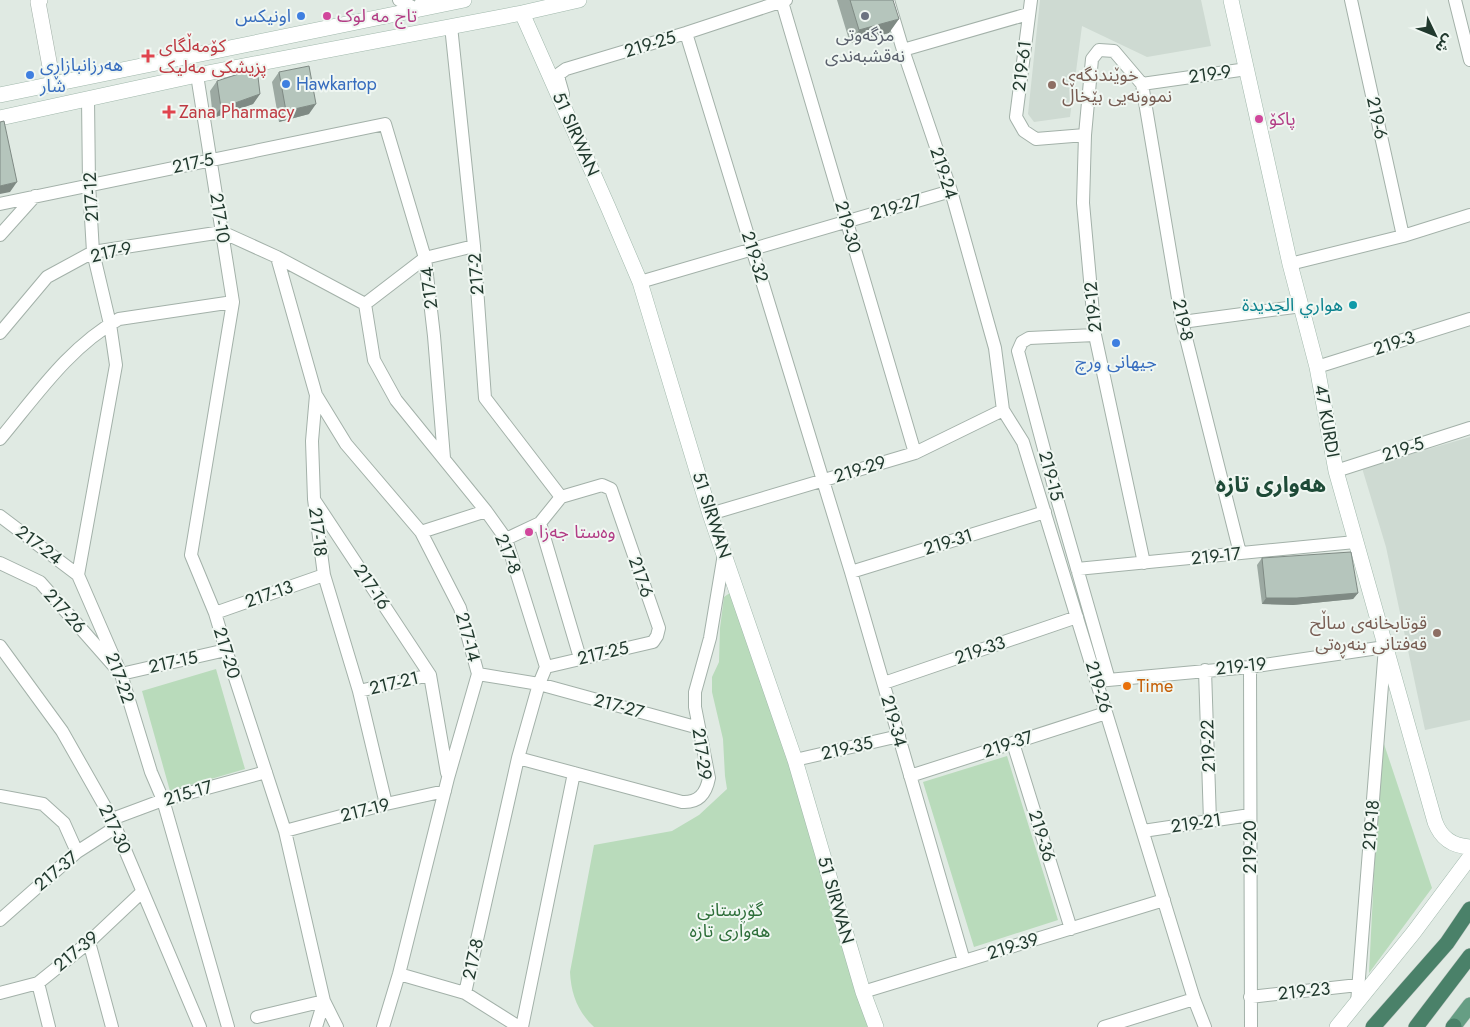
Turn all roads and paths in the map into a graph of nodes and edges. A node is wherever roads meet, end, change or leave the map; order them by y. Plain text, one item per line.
1 (400, 0) edge
2 (464, 0) edge
3 (579, 0) edge
4 (888, 0) edge
5 (1031, 0) edge
6 (1231, 0) edge
7 (1351, 0) edge
8 (1456, 0) edge
9 (38, 1) edge
10 (784, 1) edge
11 (420, 5) edge
12 (522, 13) junction
13 (1028, 14) junction
14 (451, 26) junction
15 (686, 33) junction
16 (903, 50) junction
17 (1470, 60) edge
18 (1247, 69) junction
19 (197, 75) junction
20 (53, 83) junction
21 (1142, 84) junction
22 (0, 95) edge
23 (88, 99) junction
24 (0, 118) edge
25 (570, 120) junction
26 (385, 124) joint
27 (1085, 135) junction
28 (211, 159) junction
29 (89, 184) junction
30 (951, 191) junction
31 (35, 196) junction
32 (0, 204) edge
33 (1470, 215) edge
34 (847, 222) junction
35 (222, 232) junction
36 (0, 235) edge
37 (1403, 236) junction
38 (474, 246) junction
39 (752, 249) junction
40 (93, 252) junction
41 (277, 257) junction
42 (425, 258) junction
43 (1290, 264) junction
44 (640, 282) junction
45 (233, 302) junction
46 (366, 304) junction
47 (1302, 306) junction
48 (1470, 318) edge
49 (1182, 322) junction
50 (110, 324) junction
51 (0, 333) edge
52 (1095, 335) junction
53 (995, 348) joint
54 (1317, 367) junction
55 (316, 395) junction
56 (1003, 410) junction
57 (1470, 428) edge
58 (0, 439) edge
59 (915, 453) junction
60 (444, 458) junction
61 (1336, 471) junction
62 (823, 480) junction
63 (561, 497) junction
64 (314, 499) junction
65 (486, 510) junction
66 (1045, 512) junction
67 (710, 514) junction
68 (0, 516) edge
69 (540, 523) junction
70 (420, 532) junction
71 (506, 539) junction
72 (1355, 542) junction
73 (724, 554) junction
74 (1240, 554) junction
75 (0, 562) edge
76 (1144, 563) junction
77 (1077, 569) junction
78 (851, 572) junction
79 (78, 575) junction
80 (324, 575) junction
81 (215, 613) junction
82 (1077, 617) junction
83 (657, 636) joint
84 (0, 646) edge
85 (1385, 647) junction
86 (226, 650) junction
87 (580, 658) junction
88 (546, 667) junction
89 (1250, 667) junction
90 (1205, 670) junction
91 (121, 674) junction
92 (430, 674) junction
93 (478, 674) junction
94 (1103, 681) junction
95 (884, 683) junction
96 (539, 684) junction
97 (358, 692) junction
98 (1106, 712) junction
99 (699, 728) junction
100 (899, 736) junction
101 (1013, 743) junction
102 (518, 758) junction
103 (796, 760) junction
104 (266, 772) junction
105 (574, 773) junction
106 (910, 776) junction
107 (448, 778) junction
108 (445, 791) junction
109 (0, 796) edge
110 (163, 800) junction
111 (386, 804) junction
112 (1250, 815) junction
113 (1210, 821) junction
114 (114, 823) junction
115 (285, 830) junction
116 (1143, 831) junction
117 (1470, 847) edge
118 (78, 852) junction
119 (1470, 858) edge
120 (142, 892) junction
121 (1164, 900) junction
122 (1470, 909) edge
123 (0, 920) edge
124 (1071, 929) junction
125 (89, 942) junction
126 (1470, 956) edge
127 (964, 961) junction
128 (399, 974) junction
129 (38, 983) junction
130 (1358, 985) junction
131 (863, 992) junction
132 (0, 993) edge
133 (465, 993) junction
134 (1250, 997) junction
135 (1194, 999) junction
136 (324, 1001) junction
137 (1357, 1003) junction
138 (1470, 1005) edge
139 (1470, 1009) edge
140 (257, 1017) dead end
141 (49, 1027) edge
142 (112, 1027) edge
143 (200, 1027) edge
144 (228, 1027) edge
145 (316, 1027) edge
146 (337, 1027) edge
147 (383, 1027) edge
148 (520, 1027) edge
149 (876, 1027) edge
150 (1104, 1027) edge
151 (1205, 1027) edge
152 (1251, 1027) edge
153 (1337, 1027) edge
154 (1373, 1027) edge
155 (1416, 1027) edge
156 (1453, 1027) edge

1 - 11 street
2 - 11 main road
3 - 12 main road
4 - 16 street, 219-24
5 - 13 street, 219-61
6 - 18 main road, 47 KURDI
7 - 37 street, 219-6
8 - 17 street
9 - 20 main road
10 - 15 street, 219-25
10 - 34 street, 219-30
11 - 20 main road
12 - 14 main road
12 - 25 main road, 51 SIRWAN
13 - 16 street
13 - 27 street, 219-61
14 - 19 main road
14 - 38 street, 217-2
15 - 25 street, 219-25
15 - 39 street, 219-32
16 - 30 street, 219-24
18 - 21 street, 219-9
18 - 43 main road, 47 KURDI
19 - 23 main road
19 - 28 street, 217-10
20 - 22 main road
21 - 27 street, 219-12
21 - 49 street, 219-8
23 - 24 main road
23 - 29 street, 217-12
25 - 44 main road, 51 SIRWAN
26 - 28 street, 217-5
26 - 42 street, 217-4
27 - 52 street, 219-12
28 - 29 street, 217-5
28 - 35 street, 217-10
29 - 31 street, 217-5
29 - 40 street, 217-12
30 - 34 street, 219-27
30 - 53 street, 219-24
31 - 32 street, 217-5
31 - 36 street
33 - 37 street
34 - 39 street, 219-27
34 - 59 street, 219-30
35 - 40 street, 217-9
35 - 41 street
35 - 45 street, 217-10
37 - 43 street
38 - 42 street
38 - 63 street, 217-2
39 - 44 street, 219-27
39 - 62 street, 219-32
40 - 50 street, 217-12
40 - 51 street, 217-9
41 - 46 street
41 - 55 street, 217-18
42 - 46 street
42 - 60 street, 217-4
43 - 47 main road, 47 KURDI
44 - 67 main road, 51 SIRWAN
45 - 50 street
45 - 81 street, 217-20
46 - 60 street, 217-8
47 - 49 street
47 - 54 main road, 47 KURDI
48 - 54 street, 219-3
49 - 74 street, 219-8
50 - 58 street
50 - 79 street
52 - 76 street, 219-12
52 - 77 street, 219-15
53 - 56 street, 219-26
54 - 61 main road, 47 KURDI
55 - 64 street, 217-18
55 - 70 street, 217-14
56 - 59 street, 219-29
56 - 66 street, 219-26
57 - 61 street, 219-5
59 - 62 street, 219-29
60 - 65 street, 217-8
61 - 72 main road, 47 KURDI
62 - 67 street, 219-29
62 - 78 street, 219-34
63 - 69 street
63 - 83 street, 217-6
64 - 80 street, 217-18
64 - 92 street, 217-16
65 - 70 street
65 - 71 street, 217-8
66 - 78 street, 219-31
66 - 82 street, 219-26
67 - 73 main road, 51 SIRWAN
68 - 79 street, 217-24
69 - 71 street
69 - 87 street
70 - 93 street, 217-14
71 - 88 street, 217-8
72 - 74 street, 219-17
72 - 85 main road, 47 KURDI
73 - 99 street, 217-29
73 - 103 main road, 51 SIRWAN
74 - 76 street, 219-17
75 - 91 street, 217-26
76 - 77 street, 219-17
77 - 94 street, 219-15
78 - 95 street, 219-34
79 - 91 street, 217-22
80 - 81 street, 217-13
80 - 97 street, 217-18
81 - 86 street, 217-20
82 - 94 street, 219-26
82 - 95 street, 219-33
83 - 87 street, 217-25
84 - 114 street, 217-30
85 - 89 street, 219-19
85 - 117 main road, 47 KURDI
85 - 130 street, 219-18
86 - 91 street, 217-15
86 - 104 street, 217-20
87 - 88 street, 217-25
88 - 96 street, 217-8
89 - 90 street, 219-19
89 - 112 street, 219-20
90 - 94 street, 219-19
90 - 113 street, 219-22
91 - 110 street, 217-22
92 - 97 street, 217-21
92 - 107 street
93 - 96 street, 217-27
93 - 107 street, 217-14
94 - 98 street, 219-26
95 - 100 street, 219-34
96 - 99 street, 217-27
96 - 102 street, 217-8
97 - 111 street, 217-18
98 - 101 street, 219-37
98 - 116 street, 219-26
99 - 105 street, 217-29
100 - 103 street, 219-35
100 - 106 street, 219-34
101 - 106 street, 219-37
101 - 124 street, 219-36
102 - 105 street, 217-29
102 - 133 street, 217-8
103 - 131 main road, 51 SIRWAN
104 - 110 street, 215-17
104 - 115 street, 217-20
105 - 148 street
106 - 127 street, 219-34
107 - 108 street, 217-14
108 - 111 street, 217-19
108 - 128 street, 217-14
109 - 118 street
110 - 114 street, 215-17
110 - 144 street, 217-22
111 - 115 street, 217-19
112 - 113 street, 219-21
112 - 134 street, 219-20
113 - 116 street, 219-21
114 - 118 street, 217-37
114 - 120 street, 217-30
115 - 136 street, 217-20
116 - 121 street, 219-26
118 - 123 street, 217-37
119 - 137 main road
120 - 125 street, 217-39
120 - 143 street, 217-30
121 - 124 street, 219-39
121 - 135 street, 219-26
122 - 154 highway
124 - 127 street, 219-39
125 - 129 street, 217-39
125 - 142 street
126 - 155 highway
127 - 131 street, 219-39
128 - 133 street
128 - 147 street, 217-14
129 - 132 street, 217-39
129 - 141 street
130 - 134 street, 219-23
130 - 137 street, 219-18
131 - 149 main road, 51 SIRWAN
133 - 148 street
134 - 152 street, 219-20
135 - 150 street
135 - 151 street, 219-26
136 - 140 street
136 - 145 street
136 - 146 street, 217-20
137 - 153 main road
138 - 156 main road
139 - 156 main road

